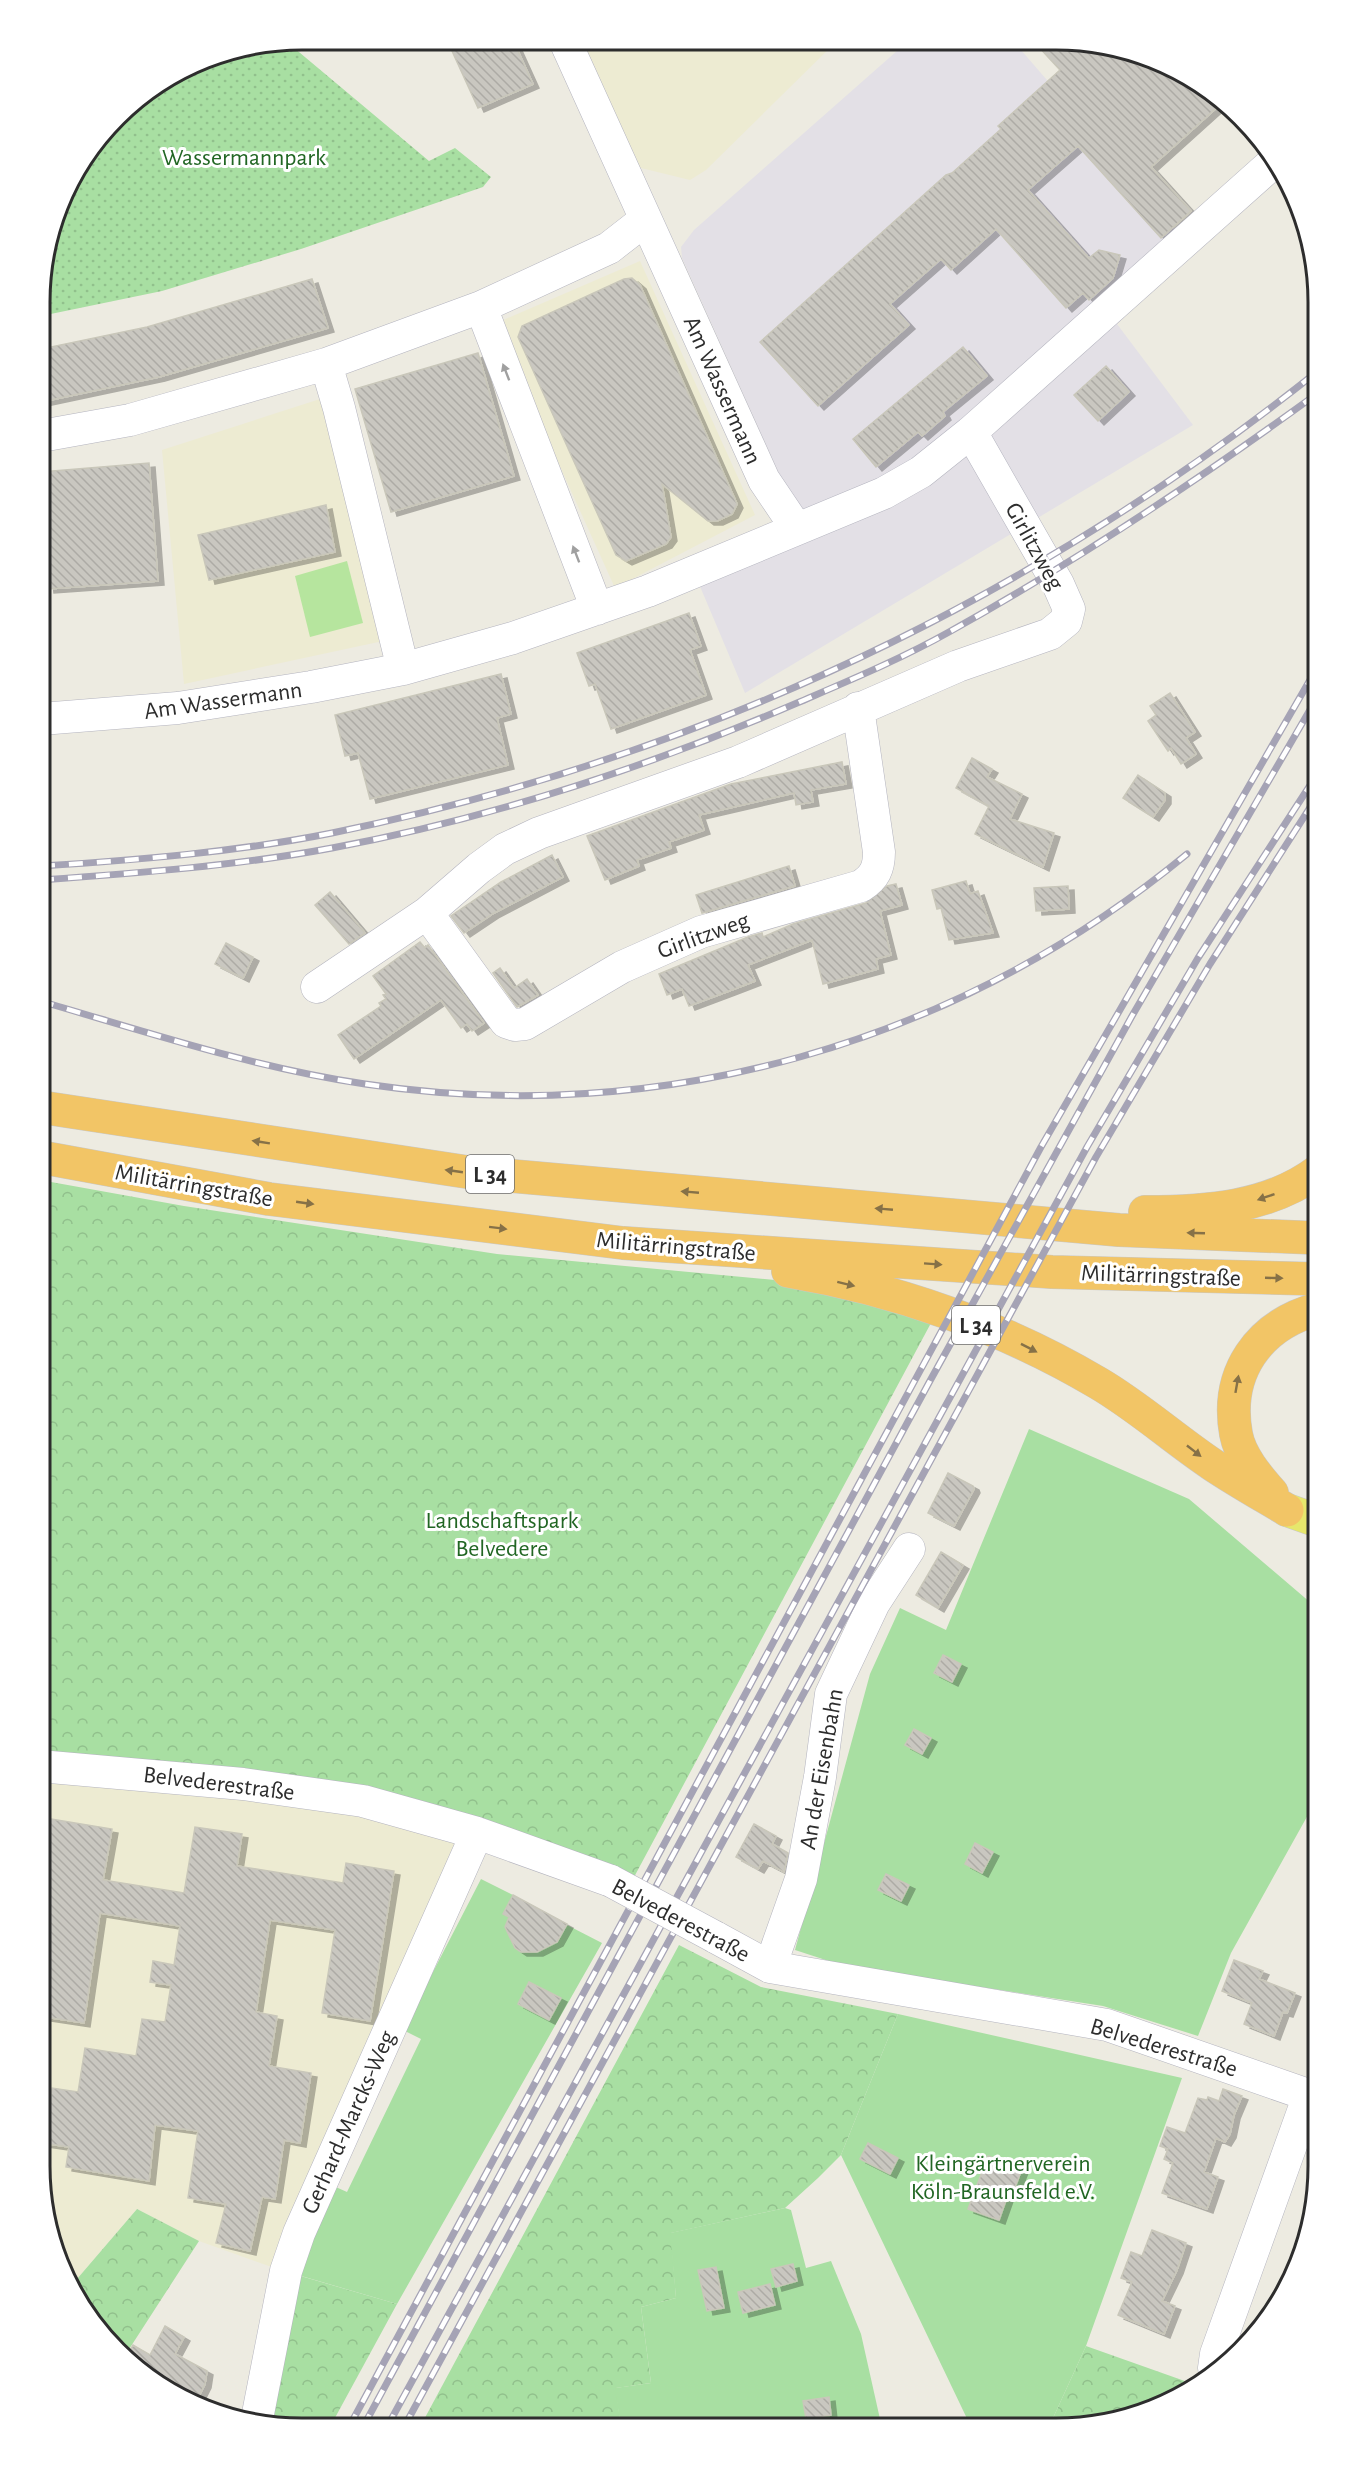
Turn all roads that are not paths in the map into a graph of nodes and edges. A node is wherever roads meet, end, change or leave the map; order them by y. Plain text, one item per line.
1 (569, 50) edge
2 (1269, 167) edge
3 (645, 220) junction
4 (481, 307) junction
5 (326, 364) junction
6 (971, 432) junction
7 (50, 434) edge
8 (797, 529) junction
9 (597, 609) junction
10 (403, 669) junction
11 (858, 708) junction
12 (50, 718) edge
13 (428, 913) junction
14 (318, 987) dead end
15 (50, 1109) edge
16 (50, 1159) edge
17 (1308, 1178) edge
18 (943, 1214) junction
19 (1308, 1238) edge
20 (623, 1243) junction
21 (1308, 1279) edge
22 (1308, 1313) edge
23 (1287, 1510) junction
24 (1308, 1517) edge
25 (909, 1549) dead end
26 (50, 1767) edge
27 (477, 1833) junction
28 (770, 1967) junction
29 (1308, 2094) edge
30 (1308, 2109) edge
31 (1215, 2362) edge
32 (258, 2415) edge

1 - 3 street, Am Wassermann
2 - 6 street
3 - 4 street
3 - 8 street, Am Wassermann
4 - 5 street
9 -> 4 street
5 - 7 street
5 - 10 street
6 - 8 street
6 - 11 street, Girlitzweg
8 - 9 street, Am Wassermann
9 - 10 street, Am Wassermann
10 - 12 street, Am Wassermann
11 - 13 street, Girlitzweg
11 - 13 street, Girlitzweg
13 - 14 street, Girlitzweg
18 -> 15 highway, Militärringstraße / L 34
16 -> 20 highway, Militärringstraße / L 34
17 -> 18 highway, L 34
19 -> 18 highway, Militärringstraße / L 34
20 -> 21 highway, Militärringstraße / L 34
20 -> 23 highway, L 34
23 -> 22 highway, L 34
23 - 24 main road, L 34
25 - 28 street, An der Eisenbahn
26 - 27 street, Belvederestraße
27 - 28 street, Belvederestraße, bridge
27 - 32 street, Gerhard-Marcks-Weg
28 - 29 street, Belvederestraße
30 - 31 street

